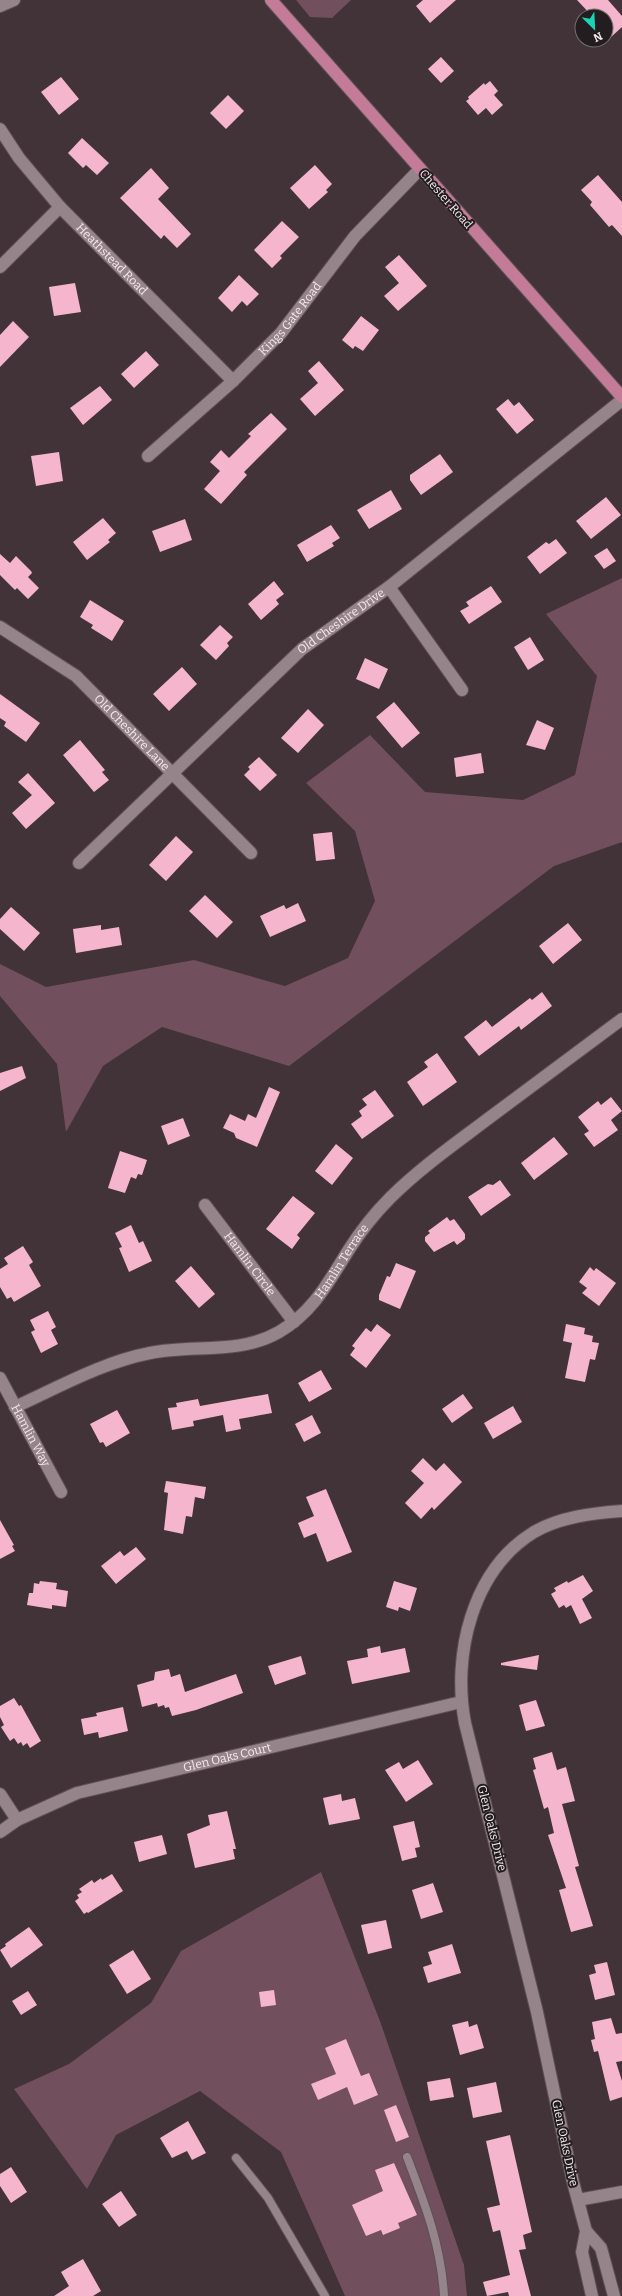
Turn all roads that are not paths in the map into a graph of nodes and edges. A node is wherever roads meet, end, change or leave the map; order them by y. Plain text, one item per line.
1 (14, 0) edge
2 (271, 0) edge
3 (0, 6) edge
4 (0, 129) edge
5 (420, 169) junction
6 (60, 207) junction
7 (0, 267) edge
8 (233, 381) junction
9 (622, 399) edge
10 (148, 456) dead end
11 (389, 587) junction
12 (0, 627) edge
13 (462, 690) dead end
14 (174, 774) junction
15 (251, 853) dead end
16 (79, 863) dead end
17 (622, 1020) edge
18 (205, 1205) dead end
19 (294, 1322) junction
20 (0, 1378) edge
21 (15, 1407) junction
22 (61, 1492) dead end
23 (622, 1511) edge
24 (462, 1702) junction
25 (0, 1794) edge
26 (17, 1820) junction
27 (0, 1832) edge
28 (407, 2157) dead end
29 (236, 2158) dead end
30 (622, 2192) edge
31 (578, 2200) junction
32 (586, 2231) junction
33 (325, 2296) edge
34 (444, 2296) edge
35 (592, 2296) edge
36 (614, 2296) edge

1 - 3 street
2 - 5 main road, Chester Road
4 - 6 street, Heathstead Road
5 - 8 street, Kings Gate Road
5 - 9 main road, Chester Road
6 - 7 street
6 - 8 street, Heathstead Road
8 - 10 street, Kings Gate Road
9 - 11 street, Old Cheshire Drive
11 - 13 street
11 - 14 street, Old Cheshire Drive
12 - 14 street, Old Cheshire Lane
14 - 15 street, Old Cheshire Lane
14 - 16 street, Old Cheshire Drive
17 - 19 street, Hamlin Terrace
18 - 19 street, Hamlin Circle
19 - 21 street, Hamlin Terrace
20 - 21 street, Hamlin Way
21 - 22 street, Hamlin Way
23 - 24 street, Glen Oaks Drive
24 - 26 street, Glen Oaks Court
24 - 31 street, Glen Oaks Drive
25 - 26 street
26 - 27 street, Glen Oaks Court
28 - 34 lane
29 - 33 lane
30 - 31 street
31 - 32 street, Glen Oaks Drive
32 - 35 street, Glen Oaks Drive
32 - 36 street, Glen Oaks Drive

